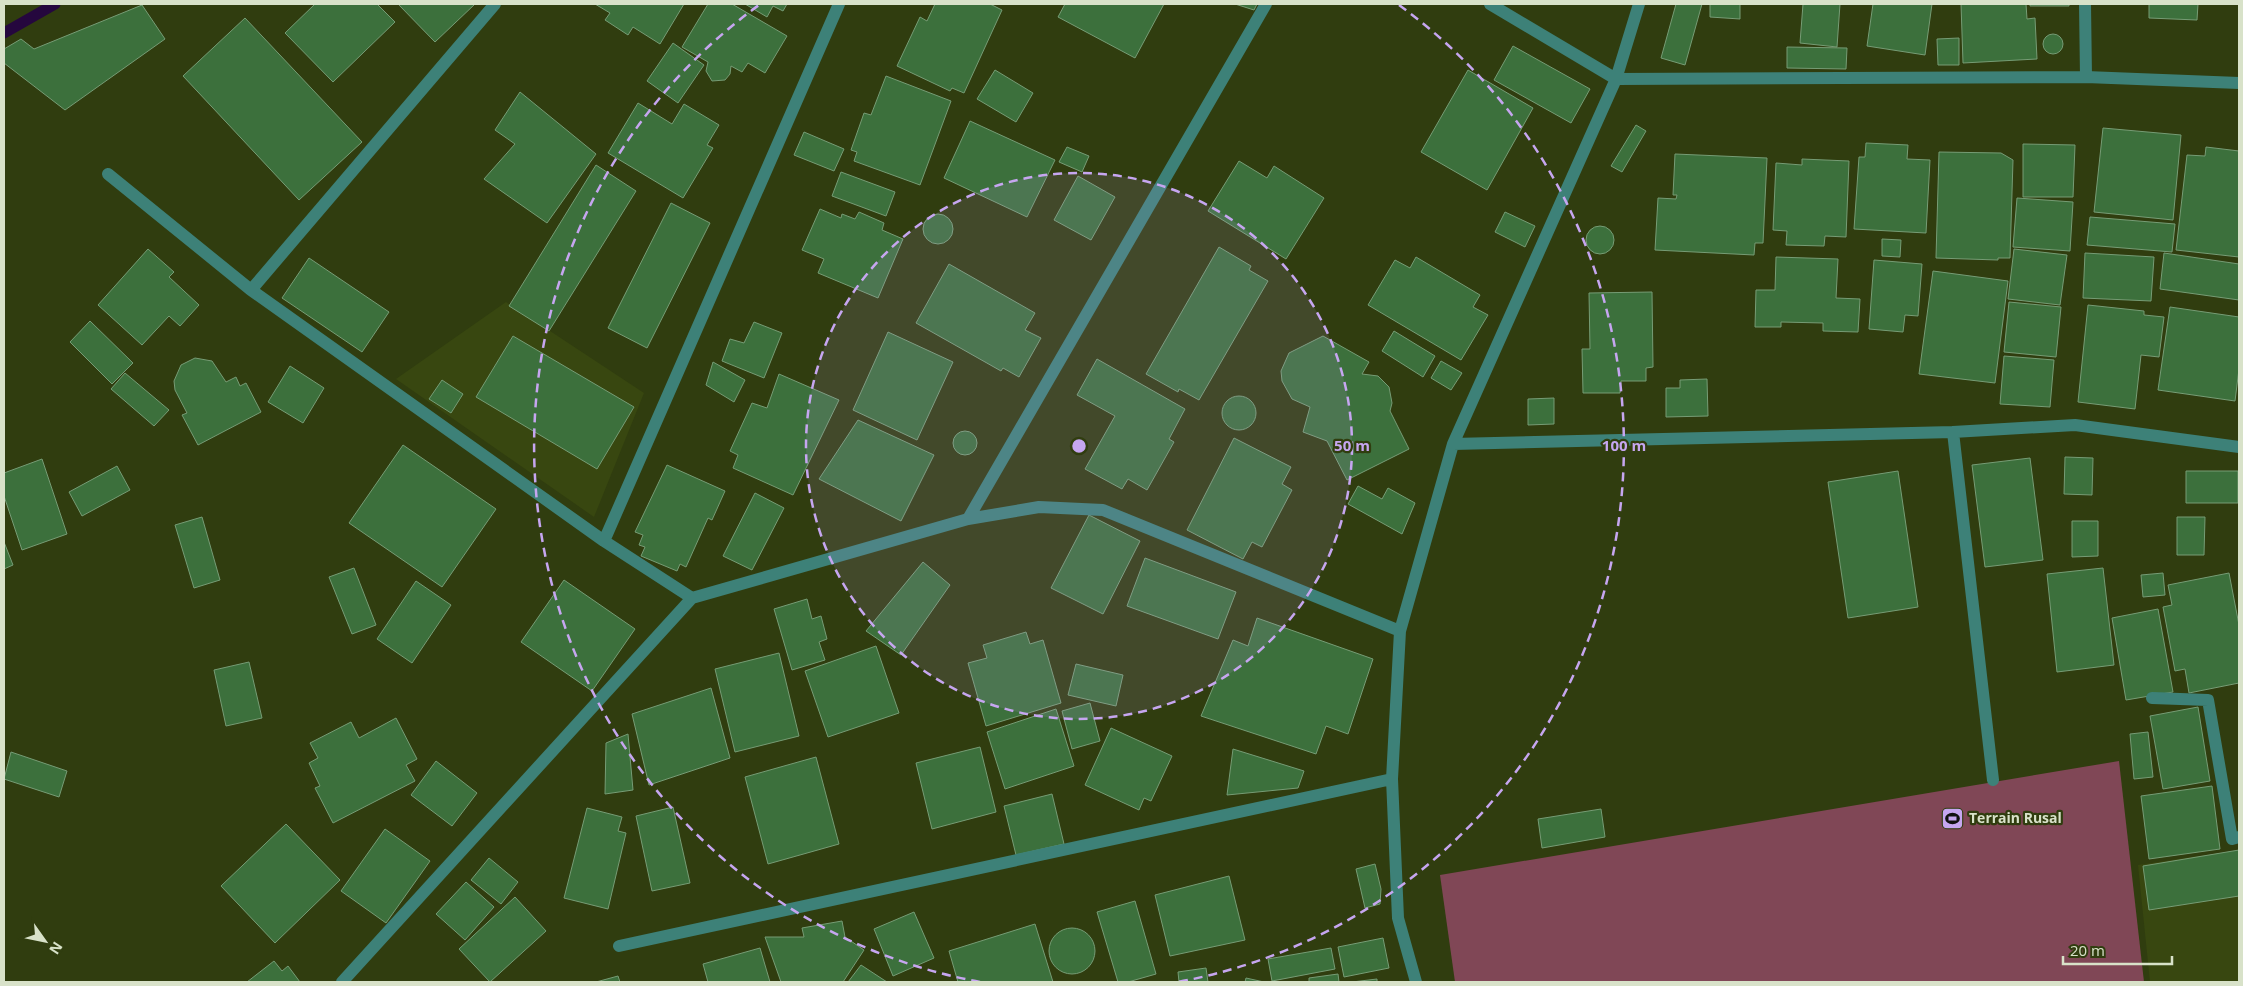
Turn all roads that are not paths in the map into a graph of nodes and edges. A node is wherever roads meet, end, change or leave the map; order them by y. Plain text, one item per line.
1 (495, 4) edge
2 (838, 4) edge
3 (1266, 4) edge
4 (1490, 4) edge
5 (1639, 4) edge
6 (2085, 4) edge
7 (2086, 76) junction
8 (1616, 79) junction
9 (2239, 83) edge
10 (108, 174) dead end
11 (251, 290) junction
12 (1953, 432) junction
13 (1454, 444) junction
14 (2239, 447) edge
15 (968, 520) junction
16 (604, 540) junction
17 (692, 598) junction
18 (1400, 631) junction
19 (2152, 698) dead end
20 (1392, 780) junction
21 (1993, 780) dead end
22 (2239, 837) edge
23 (619, 946) dead end
24 (342, 982) edge
25 (1416, 982) edge

1 - 11 street
2 - 16 street
3 - 15 street
4 - 8 street
5 - 8 street
6 - 7 street
7 - 8 street
7 - 9 street
8 - 13 street
10 - 11 street
11 - 16 street
12 - 13 street
12 - 14 street
12 - 21 street
13 - 18 street
15 - 17 street
15 - 18 street
16 - 17 street
17 - 24 street
18 - 20 street
19 - 22 street
20 - 23 street
20 - 25 street

